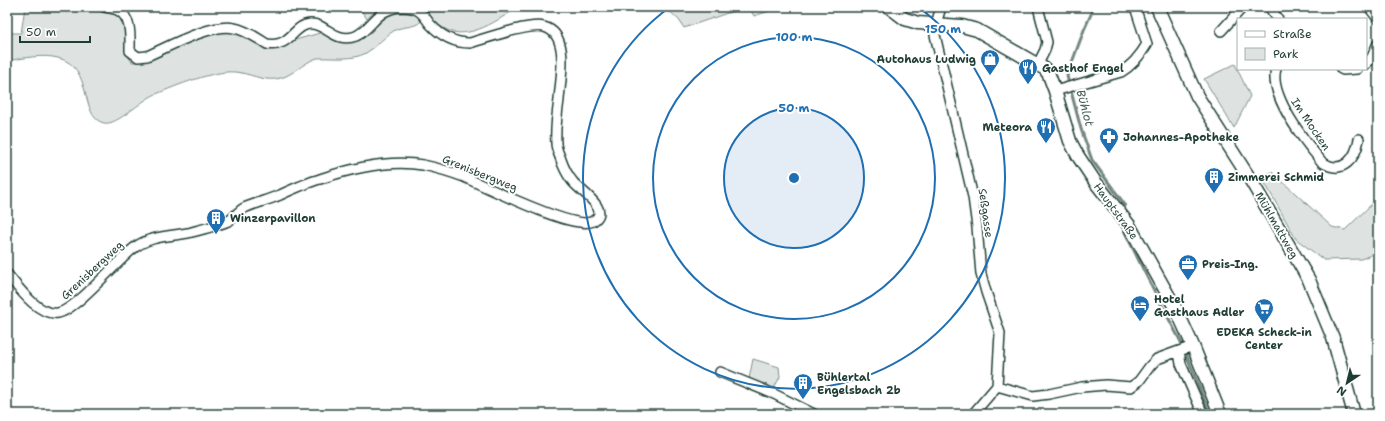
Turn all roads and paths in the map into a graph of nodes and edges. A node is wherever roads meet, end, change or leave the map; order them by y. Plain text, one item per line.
1 (104, 7) edge
2 (399, 7) edge
3 (888, 7) edge
4 (941, 7) edge
5 (1038, 7) edge
6 (1135, 7) edge
7 (1157, 7) edge
8 (1243, 7) edge
9 (1369, 7) edge
10 (1378, 19) edge
11 (936, 24) junction
12 (1221, 31) dead end
13 (1378, 43) edge
14 (1367, 63) edge
15 (1038, 64) junction
16 (1276, 70) edge
17 (1059, 90) junction
18 (1359, 139) dead end
19 (7, 274) edge
20 (1191, 347) junction
21 (1179, 352) junction
22 (720, 372) dead end
23 (997, 386) junction
24 (1354, 412) edge
25 (814, 414) edge
26 (973, 414) edge
27 (1203, 414) edge
28 (1220, 414) edge

1 - 2 street, Grenisbergweg
2 - 19 street, Grenisbergweg
3 - 11 street, Hauptstraße
4 - 11 street, Seßgasse
5 - 15 street
6 - 17 street
7 - 24 street, Mühlmattweg
8 - 12 street
9 - 10 street
11 - 15 street, Hauptstraße
11 - 23 street, Seßgasse
13 - 14 street
15 - 17 street, Hauptstraße
16 - 18 street, Im Mocken
17 - 20 street, Hauptstraße
20 - 21 street
20 - 28 street, Hauptstraße
21 - 23 street
21 - 27 street
22 - 25 street
23 - 26 street

